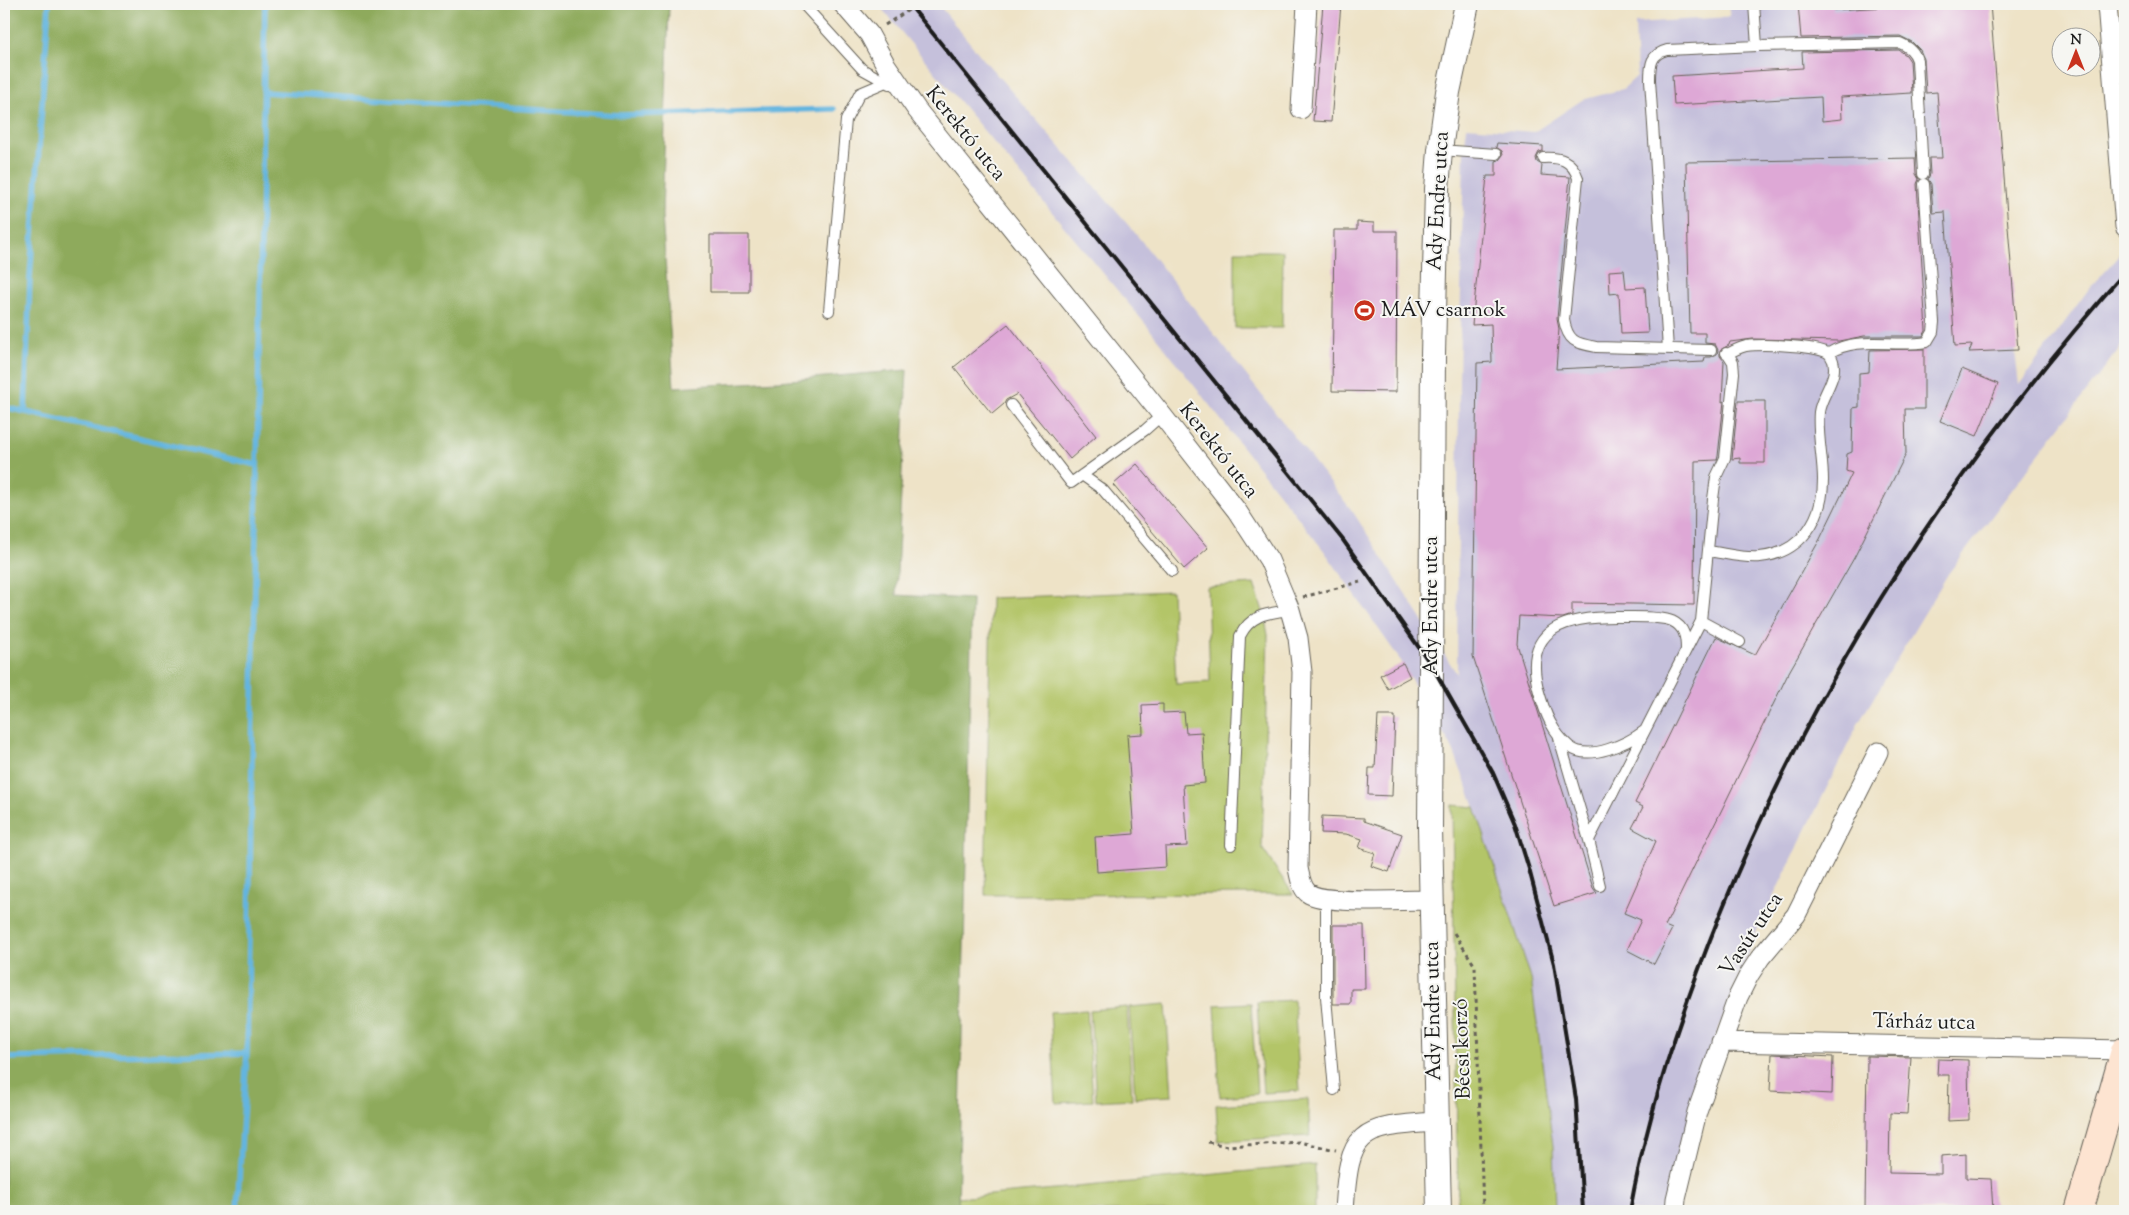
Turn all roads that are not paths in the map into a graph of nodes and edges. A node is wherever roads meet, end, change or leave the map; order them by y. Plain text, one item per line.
1 (803, 4) edge
2 (843, 4) edge
3 (1307, 4) edge
4 (1467, 4) edge
5 (1754, 4) edge
6 (2107, 4) edge
7 (1757, 46) junction
8 (886, 82) junction
9 (903, 92) junction
10 (1301, 109) dead end
11 (1440, 150) junction
12 (1496, 154) dead end
13 (1543, 158) dead end
14 (2125, 227) edge
15 (829, 311) dead end
16 (1668, 349) junction
17 (1711, 350) dead end
18 (1829, 353) junction
19 (1011, 405) dead end
20 (1162, 415) junction
21 (1082, 475) junction
22 (1708, 551) junction
23 (1172, 571) dead end
24 (1289, 605) junction
25 (1701, 621) junction
26 (1740, 642) dead end
27 (1686, 654) junction
28 (1647, 729) junction
29 (1558, 737) junction
30 (1878, 752) dead end
31 (1589, 840) junction
32 (1231, 845) dead end
33 (1600, 886) dead end
34 (1326, 900) junction
35 (1432, 900) junction
36 (1721, 1042) junction
37 (2125, 1050) edge
38 (1334, 1090) dead end
39 (1437, 1122) junction
40 (1344, 1211) edge
41 (1439, 1211) edge
42 (1675, 1211) edge
43 (2079, 1211) edge

1 - 8 lane
2 - 9 street, Kerektó utca
3 - 10 street
4 - 11 street, Ady Endre utca
5 - 7 lane
6 - 14 street
7 - 16 lane
7 - 18 lane
8 - 9 lane
8 - 15 lane
9 - 20 street, Kerektó utca
11 - 12 lane
11 - 35 street, Ady Endre utca
13 - 16 lane
16 - 17 lane
18 - 22 lane
18 - 22 lane
19 - 21 lane
20 - 21 lane
20 - 24 street, Kerektó utca
21 - 23 lane
22 - 25 lane
24 - 32 lane
24 - 34 street, Kerektó utca
25 - 26 lane
25 - 27 lane
27 - 28 lane
27 - 29 lane
28 - 29 lane
28 - 31 lane
29 - 31 lane
30 - 36 street, Vasút utca
31 - 33 lane
34 - 35 street, Kerektó utca
34 - 38 lane
35 - 39 street, Ady Endre utca
36 - 37 street, Tárház utca
36 - 42 street, Vasút utca
37 - 43 main road
39 - 40 street
39 - 41 street, Ady Endre utca

